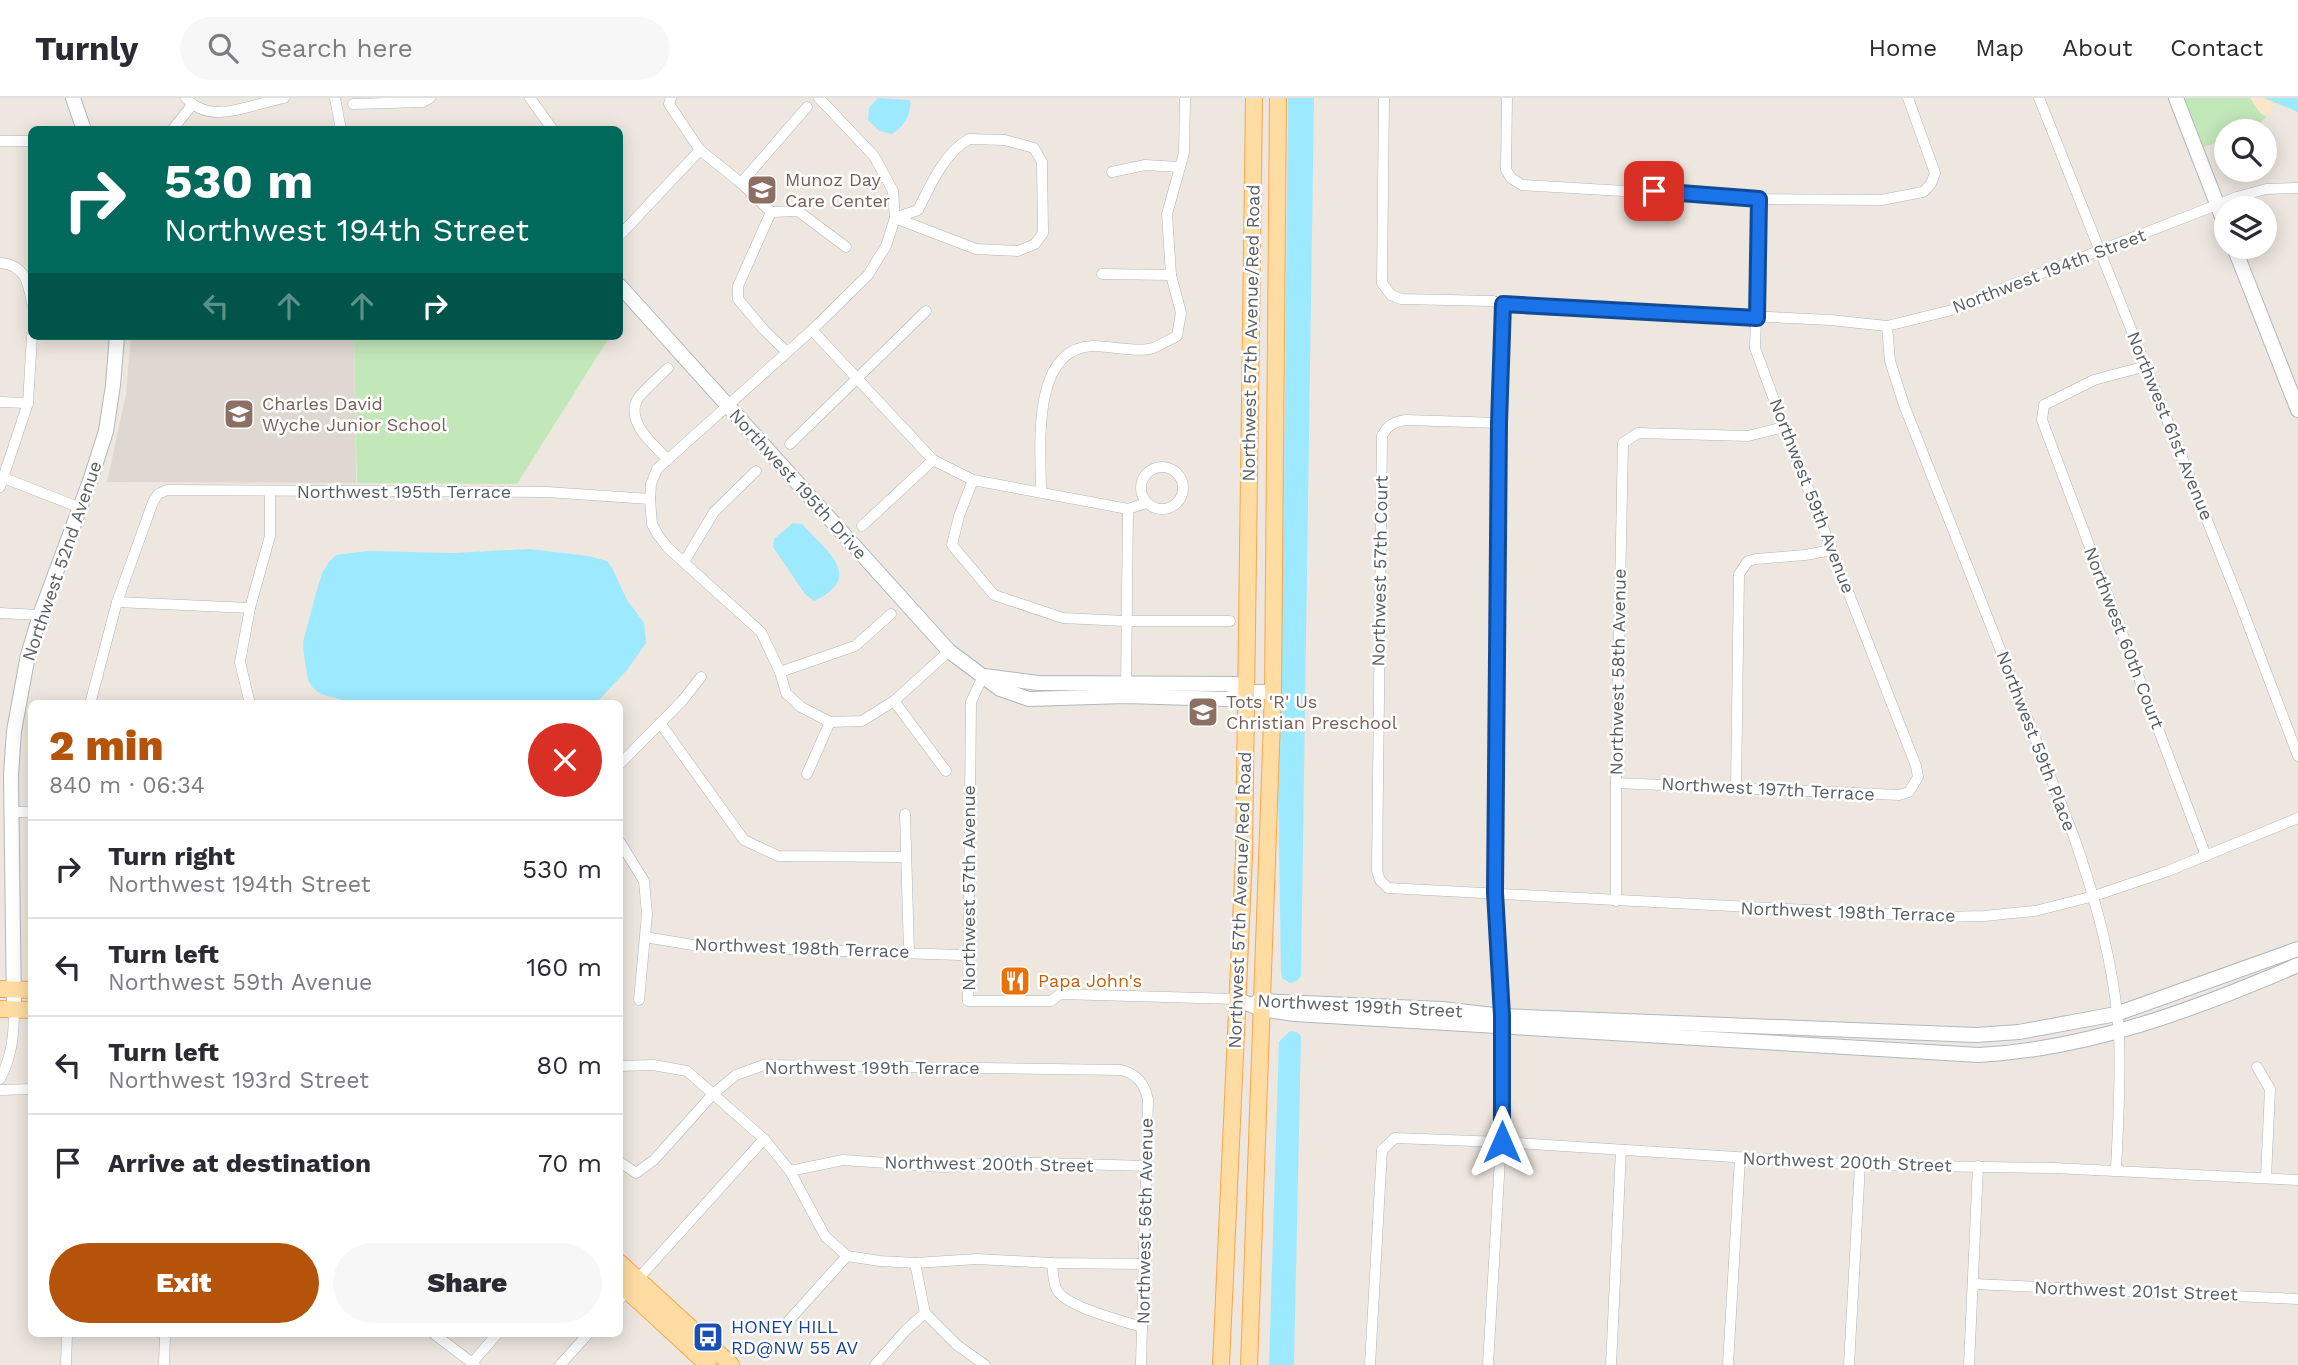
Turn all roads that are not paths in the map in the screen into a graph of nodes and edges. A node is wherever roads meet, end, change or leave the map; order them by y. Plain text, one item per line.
1 (73, 98) edge
2 (284, 98) edge
3 (335, 98) edge
4 (430, 98) edge
5 (530, 98) edge
6 (671, 98) edge
7 (819, 98) edge
8 (1185, 98) edge
9 (1255, 98) edge
10 (1278, 98) edge
11 (1384, 98) edge
12 (1507, 98) edge
13 (1908, 98) edge
14 (2039, 98) edge
15 (2176, 98) edge
16 (189, 101) edge
17 (353, 104) dead end
18 (807, 107) dead end
19 (83, 126) edge
20 (174, 126) edge
21 (340, 126) edge
22 (550, 126) edge
23 (0, 141) edge
24 (28, 141) edge
25 (700, 150) junction
26 (1180, 167) junction
27 (1112, 172) dead end
28 (741, 183) junction
29 (2298, 188) edge
30 (2214, 196) edge
31 (2241, 196) edge
32 (1759, 199) junction
33 (2214, 208) edge
34 (771, 212) junction
35 (895, 218) junction
36 (623, 232) edge
37 (846, 247) dead end
38 (2099, 252) junction
39 (2239, 259) edge
40 (0, 263) edge
41 (1102, 274) dead end
42 (1171, 275) junction
43 (28, 281) edge
44 (623, 289) edge
45 (1503, 304) junction
46 (926, 311) dead end
47 (1757, 318) junction
48 (1887, 326) junction
49 (812, 330) junction
50 (32, 340) edge
51 (117, 340) edge
52 (787, 352) junction
53 (2146, 366) junction
54 (668, 368) dead end
55 (856, 377) junction
56 (0, 402) edge
57 (28, 403) junction
58 (727, 406) junction
59 (2298, 410) edge
60 (1499, 423) junction
61 (1784, 427) junction
62 (790, 444) dead end
63 (668, 460) junction
64 (933, 460) junction
65 (756, 471) dead end
66 (973, 480) junction
67 (2, 482) edge
68 (270, 492) junction
69 (1041, 492) junction
70 (650, 499) junction
71 (1146, 503) junction
72 (78, 507) junction
73 (1128, 509) junction
74 (862, 526) dead end
75 (1832, 550) junction
76 (684, 562) junction
77 (117, 602) junction
78 (250, 608) junction
79 (0, 613) edge
80 (891, 614) dead end
81 (40, 615) junction
82 (1125, 621) junction
83 (1230, 621) dead end
84 (949, 651) junction
85 (780, 672) junction
86 (983, 676) junction
87 (701, 677) dead end
88 (1126, 689) junction
89 (1247, 692) junction
90 (1273, 692) junction
91 (91, 700) edge
92 (249, 700) edge
93 (894, 701) junction
94 (830, 722) junction
95 (660, 723) junction
96 (2298, 756) edge
97 (623, 761) edge
98 (946, 771) dead end
99 (807, 774) dead end
100 (1616, 783) junction
101 (1915, 783) joint
102 (1736, 788) junction
103 (12, 812) junction
104 (28, 812) edge
105 (905, 814) dead end
106 (2298, 818) edge
107 (623, 847) edge
108 (2206, 856) junction
109 (906, 857) junction
110 (1384, 884) joint
111 (1495, 892) junction
112 (2094, 896) junction
113 (1616, 901) junction
114 (645, 937) junction
115 (2298, 949) edge
116 (909, 952) junction
117 (960, 955) dead end
118 (2298, 965) edge
119 (7, 989) edge
120 (28, 990) edge
121 (1236, 999) junction
122 (639, 1000) dead end
123 (1261, 1005) junction
124 (7, 1009) edge
125 (28, 1010) edge
126 (2116, 1014) junction
127 (1502, 1022) junction
128 (2119, 1033) junction
129 (623, 1066) edge
130 (2257, 1067) dead end
131 (0, 1079) edge
132 (1139, 1079) joint
133 (0, 1090) edge
134 (28, 1090) edge
135 (714, 1093) junction
136 (764, 1139) junction
137 (1502, 1142) junction
138 (1620, 1150) junction
139 (1740, 1158) junction
140 (623, 1164) edge
141 (1860, 1165) junction
142 (1147, 1166) junction
143 (1978, 1166) junction
144 (2116, 1170) junction
145 (790, 1171) junction
146 (2266, 1178) junction
147 (2298, 1180) edge
148 (847, 1255) junction
149 (915, 1263) junction
150 (1052, 1263) junction
151 (1144, 1264) junction
152 (1974, 1284) junction
153 (626, 1288) edge
154 (2298, 1299) edge
155 (925, 1313) junction
156 (1142, 1326) junction
157 (783, 1327) dead end
158 (67, 1337) edge
159 (165, 1337) edge
160 (438, 1337) edge
161 (495, 1337) edge
162 (585, 1337) edge
163 (473, 1364) edge
164 (66, 1365) edge
165 (164, 1365) edge
166 (559, 1365) edge
167 (708, 1365) edge
168 (731, 1365) edge
169 (874, 1365) edge
170 (985, 1365) edge
171 (1141, 1365) edge
172 (1221, 1365) edge
173 (1249, 1365) edge
174 (1370, 1365) edge
175 (1488, 1365) edge
176 (1611, 1365) edge
177 (1728, 1365) edge
178 (1849, 1365) edge
179 (1969, 1365) edge

1 - 19 street
2 - 16 street
3 - 21 street
4 - 17 street
5 - 22 street
6 - 25 street
7 - 35 street
8 - 26 street
9 - 89 main road, Northwest 57th Avenue/Red Road
10 - 90 main road, Northwest 57th Avenue/Red Road
11 - 45 street, Northwest 194th Street
12 - 32 street
13 - 32 street
14 - 38 street, Northwest 61st Avenue
15 - 30 street
16 - 20 street
18 - 28 street
23 - 24 street
25 - 28 street
25 - 36 street
26 - 27 street
26 - 42 street
28 - 34 street
29 - 31 street, Northwest 194th Street
32 - 47 street, Northwest 59th Avenue
33 - 38 street, Northwest 194th Street
34 - 37 street
34 - 52 street
35 - 35 street
35 - 49 street
38 - 48 street, Northwest 194th Street
38 - 53 street, Northwest 61st Avenue
39 - 59 street
40 - 43 street
41 - 42 street
42 - 69 street
44 - 58 street, Northwest 195th Drive
45 - 47 street, Northwest 194th Street
45 - 60 street
46 - 55 street
47 - 48 street, Northwest 194th Street
47 - 61 street, Northwest 59th Avenue
48 - 112 street, Northwest 59th Place
49 - 52 street
49 - 55 street
50 - 57 street
51 - 72 street, Northwest 52nd Avenue
52 - 58 street
53 - 96 street, Northwest 61st Avenue
53 - 108 street, Northwest 60th Court
54 - 63 street
55 - 62 street
55 - 64 street
56 - 57 street
57 - 67 street
58 - 63 street
58 - 84 street, Northwest 195th Drive
60 - 110 street, Northwest 57th Court
60 - 111 street
61 - 75 street, Northwest 59th Avenue
61 - 100 street, Northwest 58th Avenue
63 - 70 street
64 - 66 street
64 - 74 street
65 - 76 street
66 - 69 street
66 - 82 street
67 - 72 street
68 - 70 street, Northwest 195th Terrace
68 - 77 street, Northwest 195th Terrace
68 - 78 street
69 - 73 street
70 - 76 street
71 - 71 street
71 - 73 street
72 - 81 street, Northwest 52nd Avenue
73 - 82 street
75 - 101 street, Northwest 59th Avenue
75 - 102 street
76 - 85 street
77 - 78 street
77 - 91 street
78 - 92 street
79 - 81 street
80 - 85 street
81 - 103 street, Northwest 52nd Avenue
82 - 83 street
82 - 88 street
84 - 86 street, Northwest 195th Drive
84 - 93 street
85 - 94 street
86 - 88 street, Northwest 195th Drive
86 - 121 street, Northwest 57th Avenue
87 - 95 street
88 - 89 street, Northwest 195th Drive
89 - 90 street, Northwest 195th Drive
89 - 121 main road, Northwest 57th Avenue/Red Road
90 - 123 main road, Northwest 57th Avenue/Red Road
93 - 94 street
93 - 98 street
94 - 99 street
95 - 97 street
95 - 109 street
100 - 102 street, Northwest 197th Terrace
100 - 113 street, Northwest 58th Avenue
101 - 102 street, Northwest 197th Terrace
103 - 104 street
103 - 119 street, Northwest 52nd Avenue
105 - 109 street
106 - 108 street, Northwest 198th Terrace
107 - 114 street
108 - 112 street, Northwest 198th Terrace
109 - 116 street
110 - 111 street, Northwest 198th Terrace
111 - 113 street, Northwest 198th Terrace
111 - 127 street
112 - 113 street, Northwest 198th Terrace
112 - 126 street, Northwest 59th Place
114 - 116 street, Northwest 198th Terrace
114 - 122 street
115 - 126 street, Northwest 199th Street
116 - 117 street, Northwest 198th Terrace
118 - 128 street, Northwest 199th Street
119 - 120 main road
119 - 124 street, Northwest 52nd Avenue
121 - 123 street, Northwest 199th Street
121 - 172 main road, Northwest 57th Avenue/Red Road
123 - 127 street, Northwest 199th Street
123 - 173 main road, Northwest 57th Avenue/Red Road
124 - 125 main road
124 - 131 street, Northwest 52nd Avenue
126 - 127 street, Northwest 199th Street
126 - 128 street, Northwest 59th Place
127 - 128 street, Northwest 199th Street
127 - 137 street
128 - 144 street, Northwest 59th Place
129 - 135 street
130 - 146 street
132 - 135 street, Northwest 199th Terrace
132 - 142 street, Northwest 56th Avenue
133 - 134 street
135 - 136 street
135 - 140 street, Northwest 199th Terrace
136 - 145 street
136 - 153 street
137 - 138 street, Northwest 200th Street
137 - 174 street, Northwest 200th Street
137 - 175 street
138 - 139 street, Northwest 200th Street
138 - 176 street
139 - 141 street, Northwest 200th Street
139 - 177 street
141 - 143 street, Northwest 200th Street
141 - 178 street
142 - 145 street, Northwest 200th Street
142 - 151 street, Northwest 56th Avenue
143 - 144 street, Northwest 200th Street
143 - 152 street
144 - 146 street, Northwest 200th Street
145 - 148 street
146 - 147 street, Northwest 200th Street
148 - 149 street
148 - 157 street
149 - 150 street
149 - 155 street
150 - 151 street
150 - 156 street
151 - 156 street, Northwest 56th Avenue
152 - 154 street, Northwest 201st Street
152 - 179 street
153 - 167 main road
153 - 168 main road
155 - 169 street
155 - 170 street
156 - 171 street, Northwest 56th Avenue
158 - 164 street
159 - 165 street
160 - 163 street
161 - 163 street
162 - 166 street

